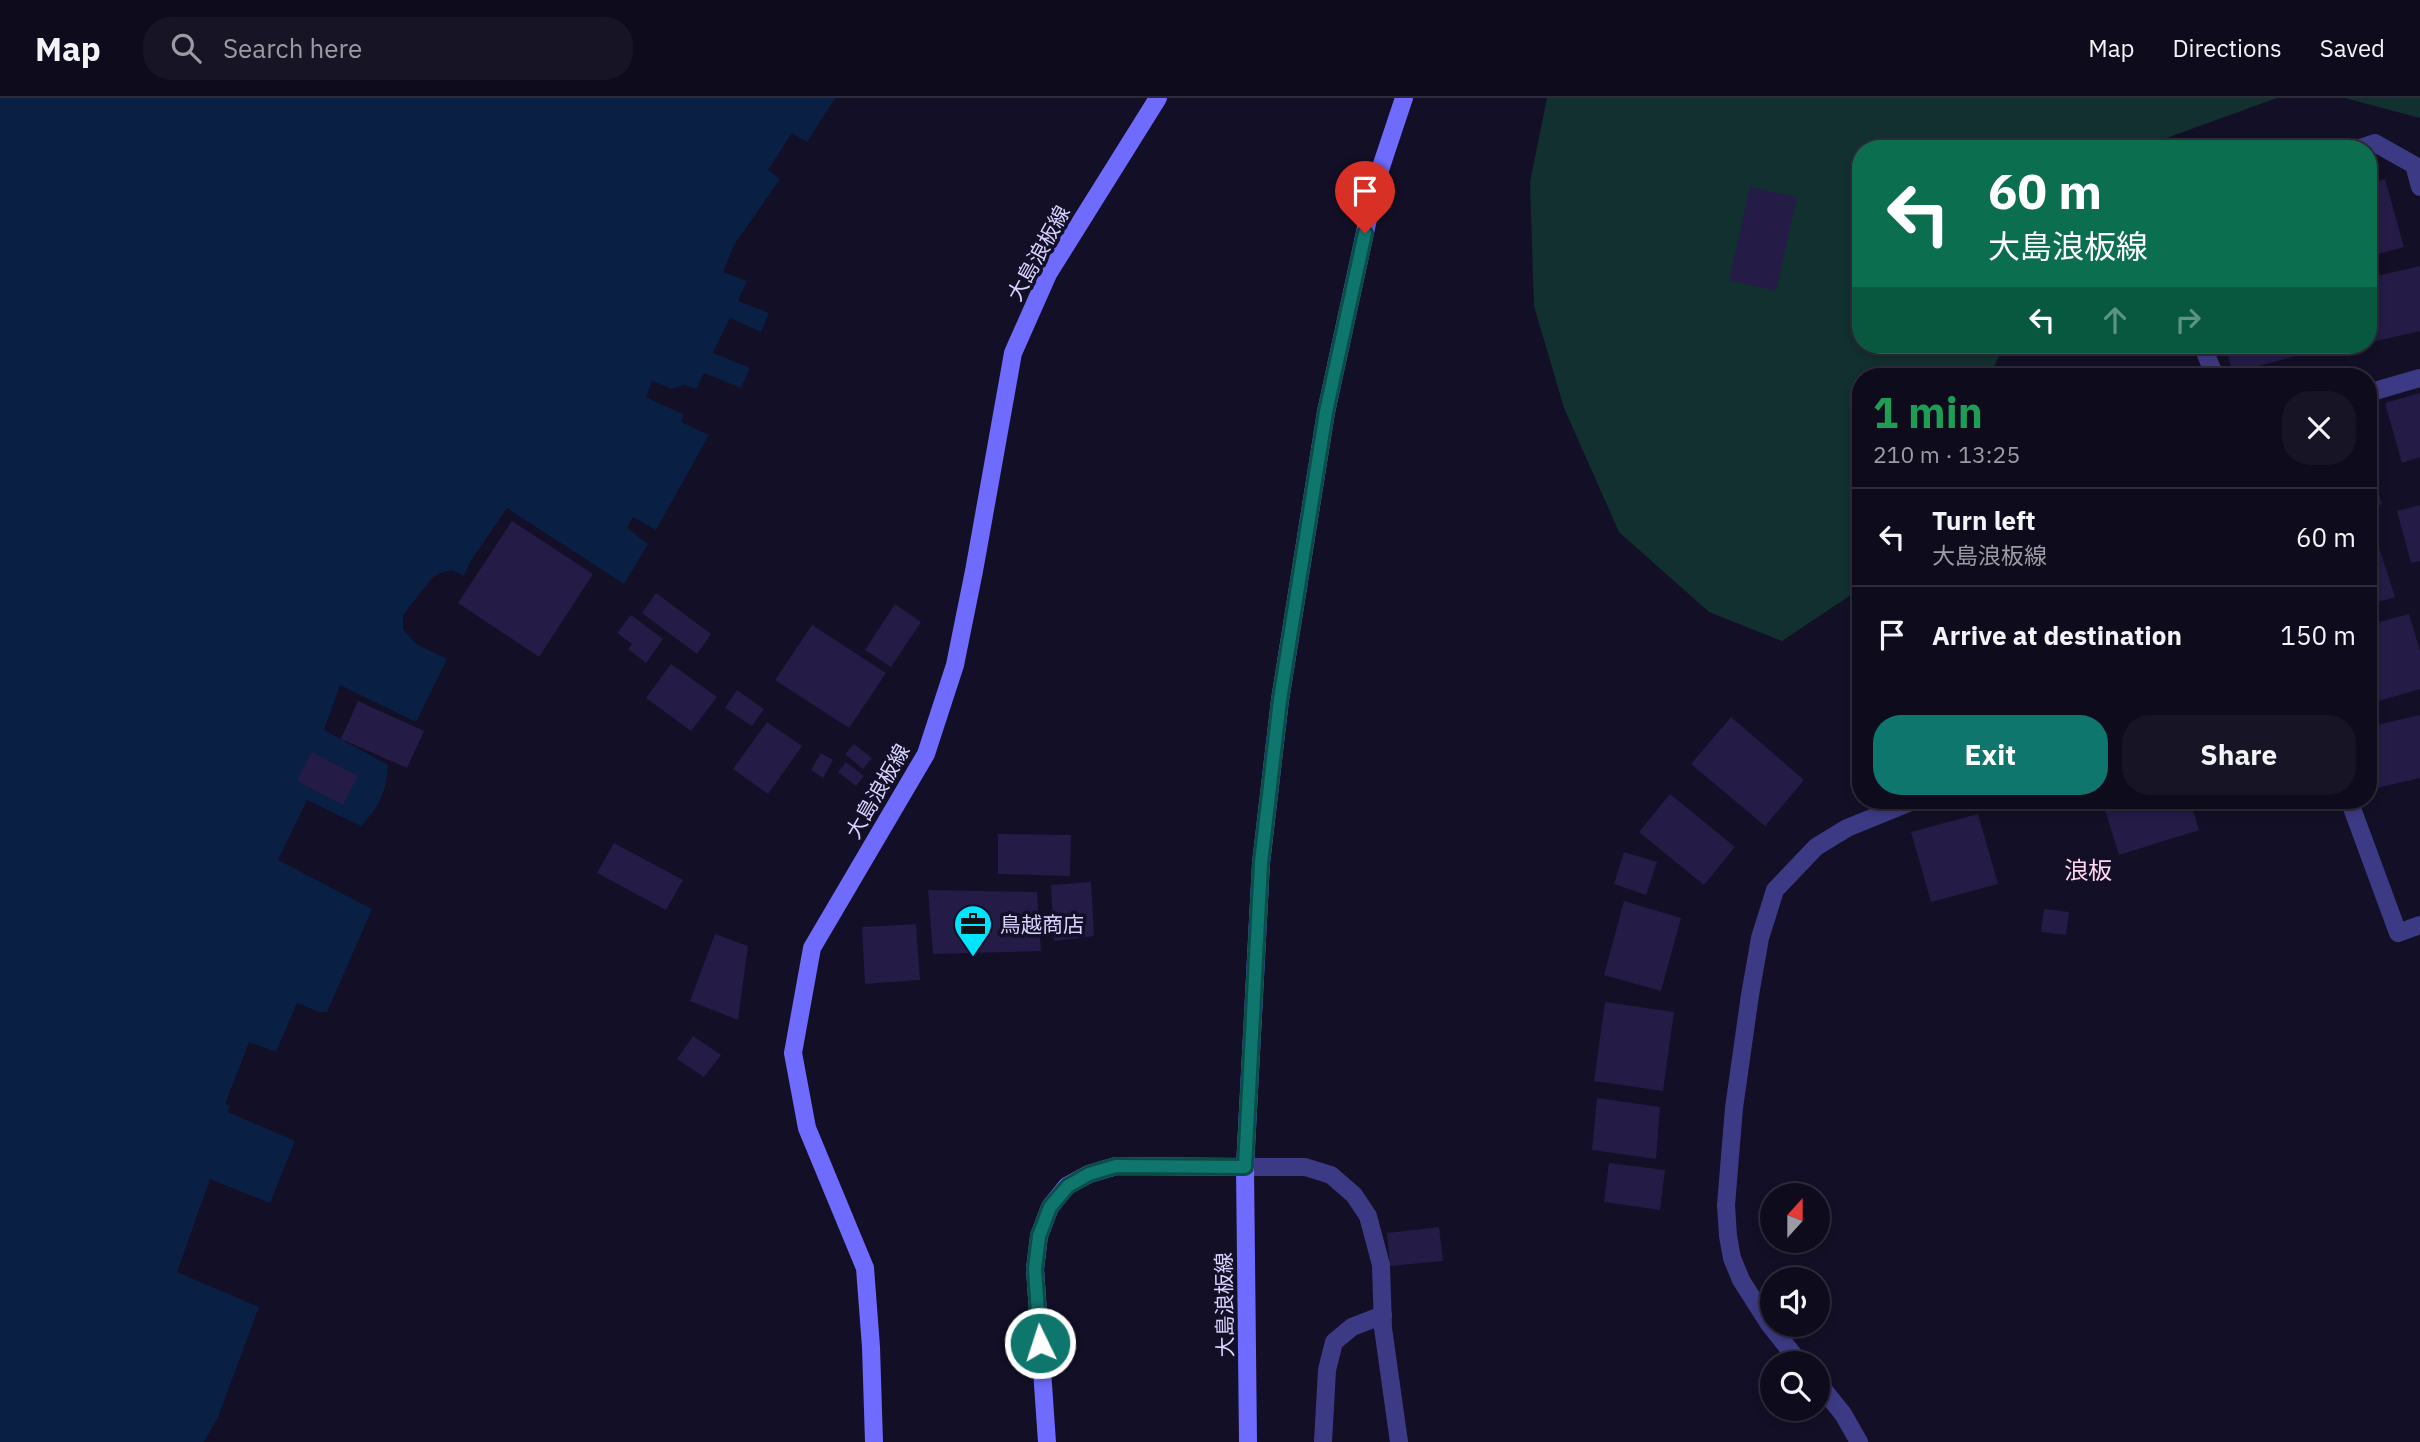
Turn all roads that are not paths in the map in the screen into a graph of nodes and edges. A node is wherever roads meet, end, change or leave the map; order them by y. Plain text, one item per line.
1 (1158, 98) edge
2 (1404, 98) edge
3 (2377, 144) edge
4 (2420, 187) edge
5 (2420, 378) edge
6 (2377, 390) edge
7 (1894, 809) edge
8 (2352, 809) edge
9 (2420, 925) edge
10 (1245, 1167) junction
11 (1383, 1315) junction
12 (1790, 1351) edge
13 (1830, 1398) edge
14 (874, 1442) edge
15 (1047, 1442) edge
16 (1248, 1442) edge
17 (1323, 1442) edge
18 (1399, 1442) edge
19 (1859, 1442) edge

1 - 14 main road, 大島浪板線
2 - 10 main road, 大島浪板線
3 - 4 street
5 - 6 street
7 - 12 street
8 - 9 street
10 - 11 street
10 - 15 main road
10 - 16 main road, 大島浪板線
11 - 17 street
11 - 18 street
13 - 19 street

